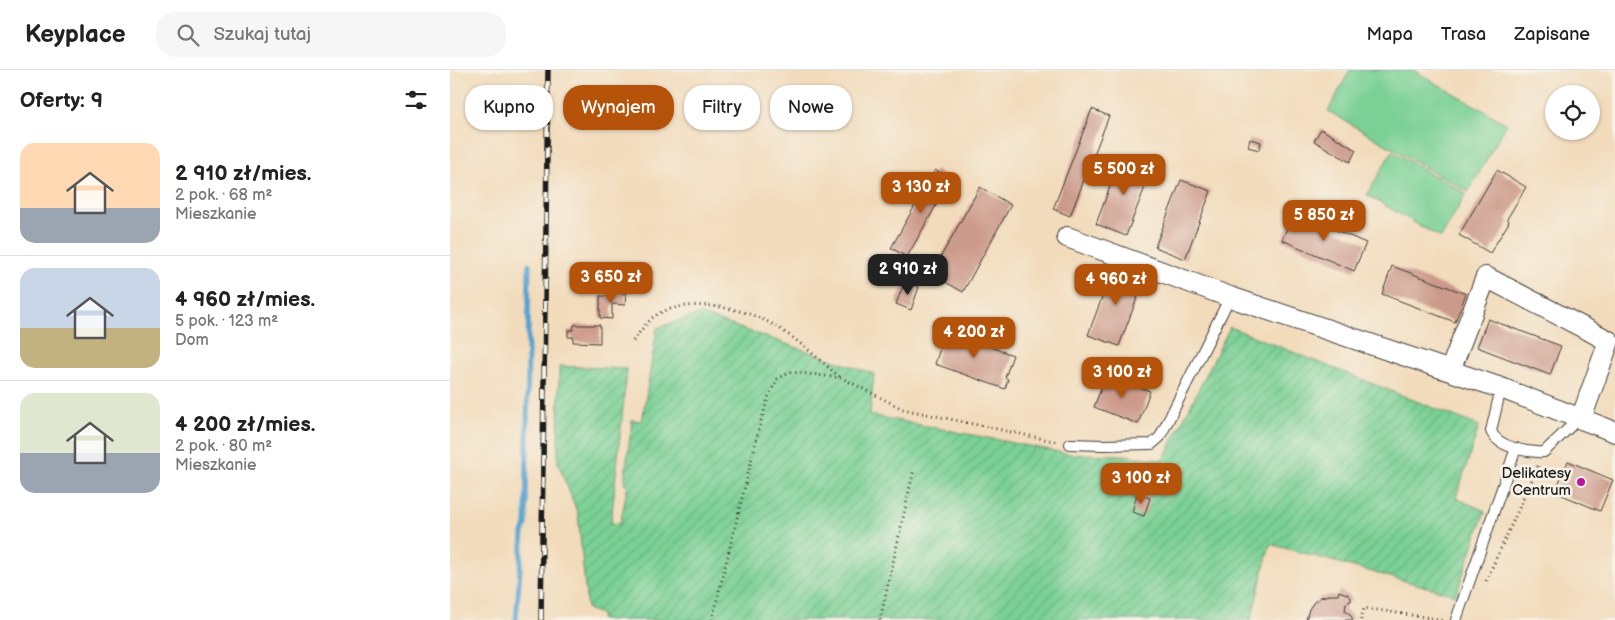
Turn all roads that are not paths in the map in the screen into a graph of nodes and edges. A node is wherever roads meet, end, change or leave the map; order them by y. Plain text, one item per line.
1 (1067, 237) dead end
2 (1230, 297) junction
3 (1450, 371) junction
4 (1501, 388) junction
5 (1578, 418) junction
6 (1615, 432) edge
7 (1070, 444) road end
8 (1516, 448) junction
9 (1456, 620) edge

1 - 2 street
2 - 3 street
2 - 7 lane
3 - 4 street
3 - 5 street
4 - 5 street
4 - 8 lane
5 - 6 street
5 - 8 lane
8 - 9 lane

